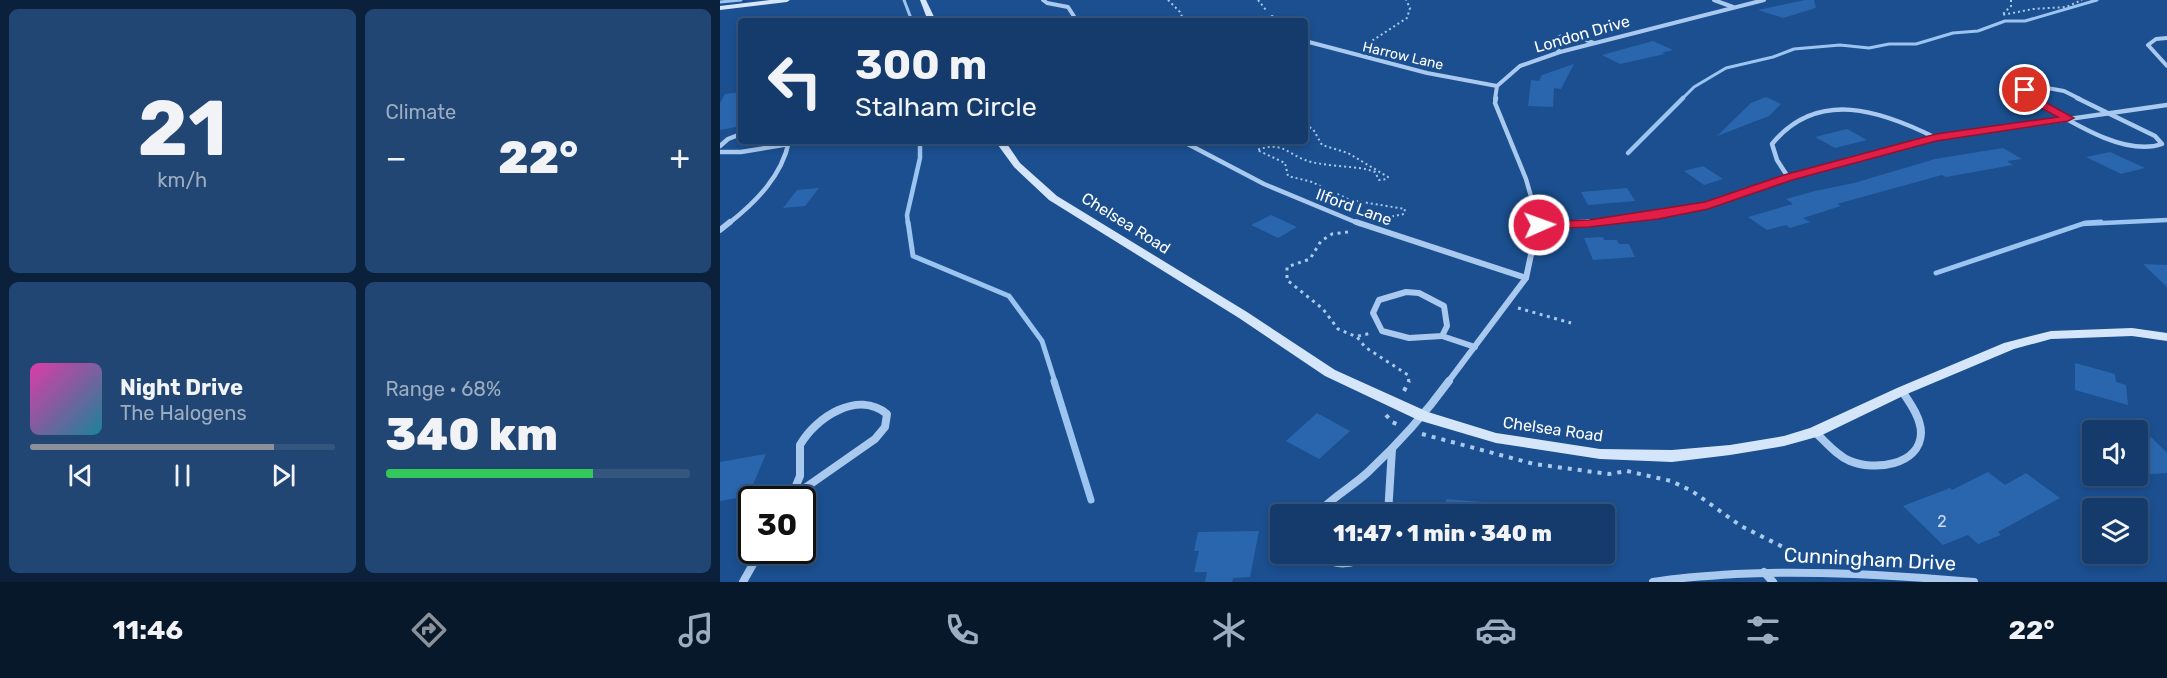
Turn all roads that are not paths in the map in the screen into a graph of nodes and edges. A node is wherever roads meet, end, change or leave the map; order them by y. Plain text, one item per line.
1 (787, 0) edge
2 (923, 0) edge
3 (1043, 0) edge
4 (1071, 0) edge
5 (1714, 0) edge
6 (1764, 0) edge
7 (1068, 7) junction
8 (720, 8) edge
9 (1734, 8) junction
10 (931, 18) edge
11 (1075, 18) edge
12 (2167, 38) edge
13 (1308, 42) edge
14 (1595, 43) junction
15 (1560, 52) junction
16 (2167, 66) edge
17 (1497, 86) junction
18 (2167, 105) edge
19 (2107, 113) junction
20 (2068, 118) junction
21 (738, 135) edge
22 (1936, 138) junction
23 (779, 144) edge
24 (789, 144) edge
25 (1002, 144) edge
26 (1187, 144) edge
27 (720, 146) edge
28 (720, 152) edge
29 (1788, 177) junction
30 (1539, 225) junction
31 (720, 230) edge
32 (1526, 279) junction
33 (1442, 336) junction
34 (2167, 337) edge
35 (1475, 347) junction
36 (1902, 391) junction
37 (1423, 416) junction
38 (1815, 432) junction
39 (1392, 448) junction
40 (791, 498) edge
41 (1327, 504) edge
42 (1389, 504) edge
43 (753, 564) edge
44 (1764, 572) junction
45 (743, 582) edge
46 (1653, 582) edge
47 (1773, 582) edge
48 (1974, 582) edge

1 - 8 street
2 - 10 street
3 - 7 street
4 - 7 street
5 - 9 street
6 - 9 street, London Drive
7 - 11 street
9 - 14 street, London Drive
12 - 16 street
13 - 17 street, Harrow Lane
14 - 15 street, London Drive
14 - 15 street
15 - 17 street, London Drive
17 - 30 street
18 - 19 street
19 - 20 street
19 - 20 street
19 - 20 street
20 - 22 street
21 - 27 street
22 - 29 street
22 - 29 street
23 - 28 street
24 - 31 street
25 - 37 street, Chelsea Road
26 - 32 street, Ilford Lane
29 - 30 street
30 - 32 street
32 - 35 street
33 - 33 street
33 - 35 street
34 - 36 street, Chelsea Road
35 - 37 street
36 - 38 street, Chelsea Road
36 - 38 street
37 - 38 street, Chelsea Road
37 - 39 street
39 - 41 street
39 - 42 street
40 - 40 street
43 - 45 street
44 - 46 street, Cunningham Drive
44 - 47 street, Cunningham Drive
44 - 48 street, Cunningham Drive

